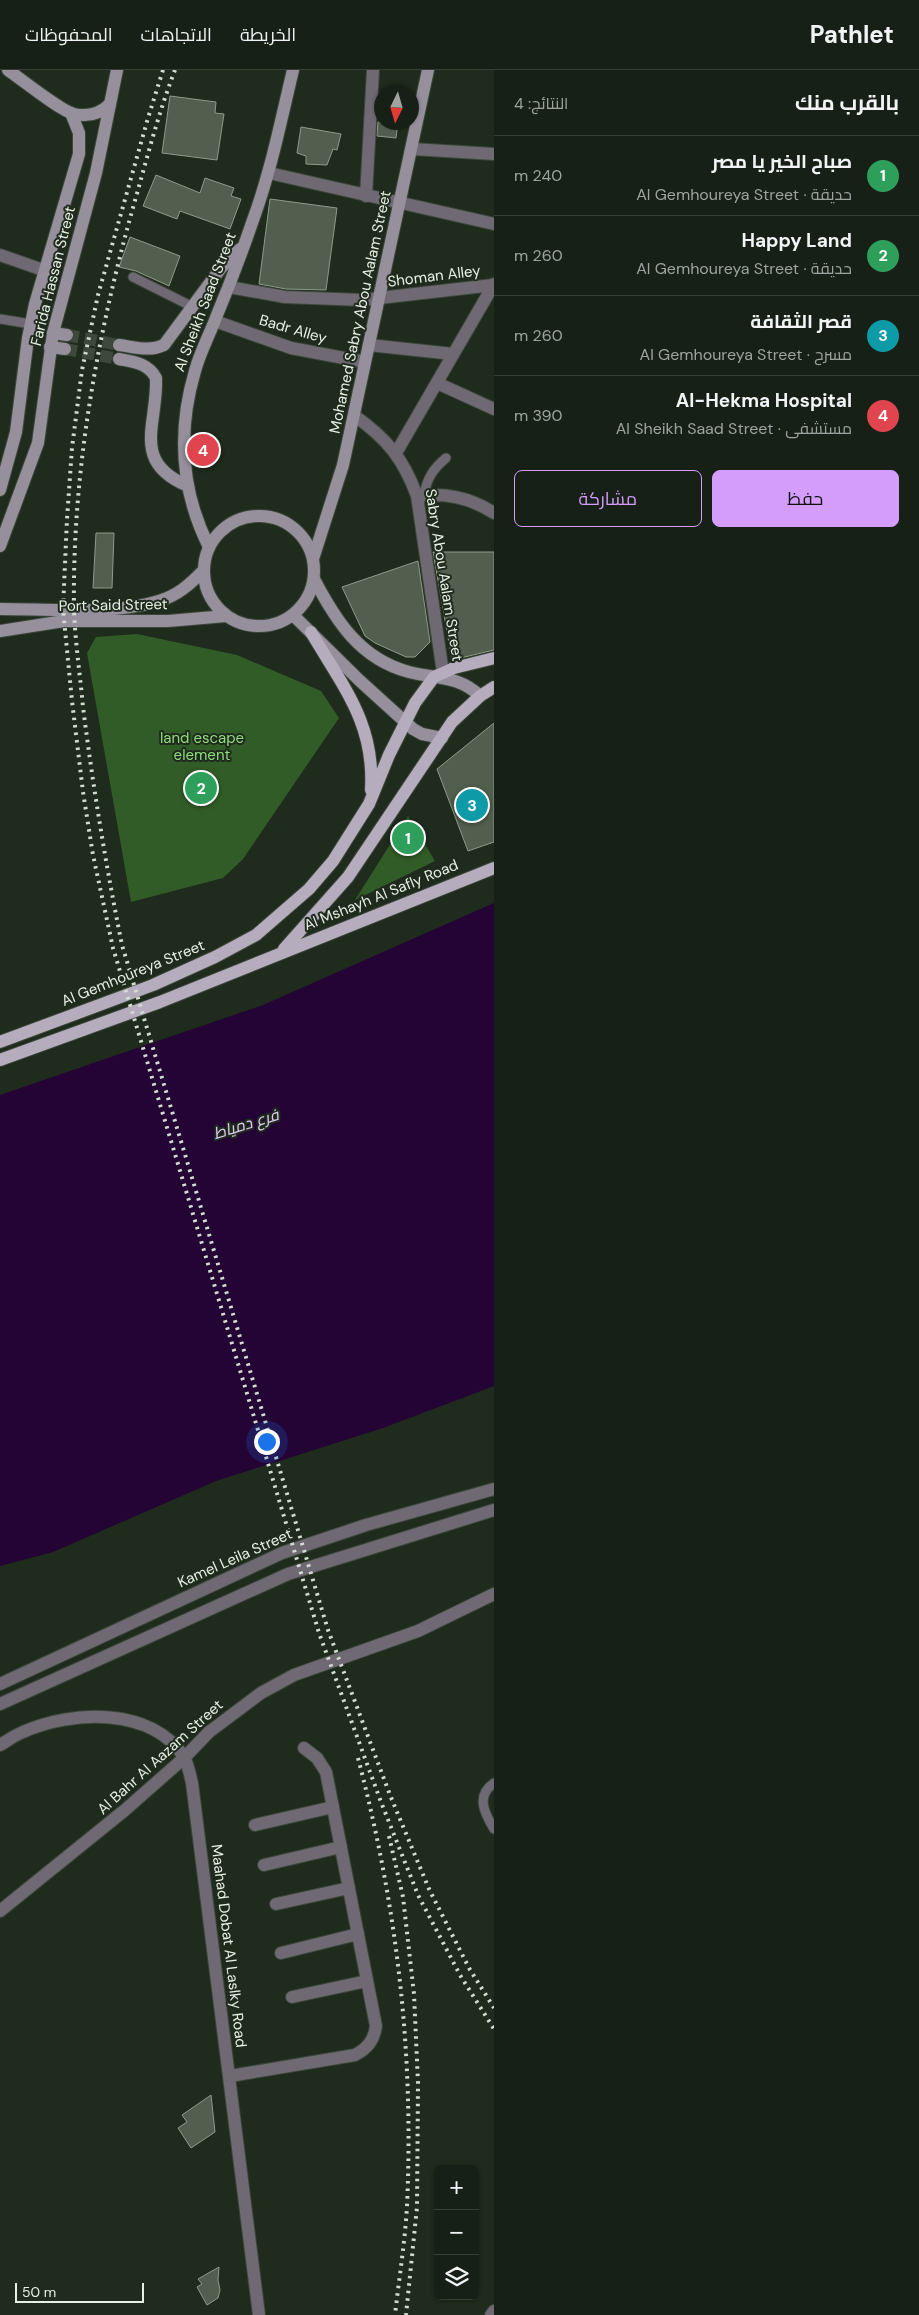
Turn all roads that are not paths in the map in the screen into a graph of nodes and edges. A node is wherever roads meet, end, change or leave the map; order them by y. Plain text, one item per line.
1 (8, 70) edge
2 (117, 70) edge
3 (293, 70) edge
4 (374, 70) edge
5 (428, 70) edge
6 (110, 104) junction
7 (71, 113) junction
8 (412, 149) junction
9 (494, 154) edge
10 (269, 173) junction
11 (366, 196) junction
12 (400, 204) junction
13 (494, 224) edge
14 (244, 245) junction
15 (0, 255) edge
16 (46, 272) junction
17 (133, 277) dead end
18 (494, 284) edge
19 (228, 287) junction
20 (380, 299) junction
21 (193, 307) junction
22 (0, 319) edge
23 (215, 321) junction
24 (31, 324) junction
25 (53, 333) junction
26 (67, 336) tunnel mouth
27 (119, 345) tunnel mouth
28 (369, 345) junction
29 (50, 347) junction
30 (65, 349) tunnel mouth
31 (452, 354) junction
32 (119, 358) tunnel mouth
33 (365, 362) junction
34 (437, 383) junction
35 (494, 409) edge
36 (354, 416) junction
37 (396, 453) junction
38 (446, 458) dead end
39 (188, 486) junction
40 (0, 490) edge
41 (420, 496) junction
42 (494, 513) edge
43 (0, 546) edge
44 (209, 547) junction
45 (313, 559) junction
46 (204, 570) junction
47 (314, 579) junction
48 (0, 609) edge
49 (293, 614) junction
50 (226, 616) junction
51 (0, 630) edge
52 (311, 632) junction
53 (494, 658) edge
54 (438, 675) junction
55 (494, 687) edge
56 (480, 696) junction
57 (406, 721) junction
58 (442, 738) junction
59 (369, 804) junction
60 (494, 868) edge
61 (281, 952) junction
62 (0, 1042) edge
63 (0, 1060) edge
64 (494, 1489) edge
65 (494, 1510) edge
66 (494, 1594) edge
67 (0, 1684) edge
68 (0, 1704) edge
69 (0, 1745) edge
70 (304, 1748) dead end
71 (184, 1758) junction
72 (494, 1783) edge
73 (333, 1807) junction
74 (255, 1825) dead end
75 (494, 1829) edge
76 (341, 1847) junction
77 (264, 1865) dead end
78 (349, 1888) junction
79 (276, 1904) dead end
80 (0, 1911) edge
81 (358, 1934) junction
82 (281, 1953) dead end
83 (367, 1981) junction
84 (292, 1997) dead end
85 (230, 2076) junction
86 (494, 2311) edge
87 (260, 2315) edge
88 (491, 2315) edge

1 - 7 main road
2 - 6 main road, Farida Hassan Street
3 - 10 main road, Al Sheikh Saad Street
4 - 11 street
5 - 8 main road, Mohamed Sabry Abou Aalam Street
6 - 7 main road
6 - 25 main road, Farida Hassan Street
7 - 16 main road, Farida Hassan Street
8 - 9 street
8 - 12 main road, Mohamed Sabry Abou Aalam Street
10 - 11 street
10 - 14 main road, Al Sheikh Saad Street
11 - 12 street
12 - 13 street
12 - 20 main road, Mohamed Sabry Abou Aalam Street
14 - 19 main road, Al Sheikh Saad Street
14 - 21 main road
15 - 16 street
16 - 24 main road, Farida Hassan Street
17 - 21 lane
18 - 20 street, Shoman Alley
18 - 31 street
19 - 20 street, Shoman Alley
19 - 23 main road, Al Sheikh Saad Street
20 - 28 main road, Mohamed Sabry Abou Aalam Street
21 - 27 main road
22 - 24 lane
23 - 33 street, Badr Alley
23 - 39 main road, Al Sheikh Saad Street
24 - 40 main road, Farida Hassan Street
25 - 26 main road
25 - 29 main road, Farida Hassan Street
28 - 31 street
28 - 33 main road, Mohamed Sabry Abou Aalam Street
29 - 30 main road
29 - 43 main road, Farida Hassan Street
31 - 34 street
32 - 39 main road
33 - 36 main road, Mohamed Sabry Abou Aalam Street
34 - 35 street
34 - 37 street
36 - 37 street, Sabry Abou Aalam Street
36 - 45 main road, Mohamed Sabry Abou Aalam Street
37 - 41 street, Sabry Abou Aalam Street
38 - 41 lane
39 - 44 main road, Al Sheikh Saad Street
41 - 42 street
41 - 54 street, Sabry Abou Aalam Street
44 - 45 main road
44 - 46 main road
45 - 47 main road
46 - 48 main road, Port Said Street
46 - 50 main road
47 - 49 main road
47 - 54 main road
49 - 50 main road
49 - 52 main road
50 - 51 main road, Port Said Street
52 - 57 main road
52 - 59 main road
53 - 54 main road
54 - 56 main road
54 - 57 main road, Al Gemhoureya Street
55 - 56 main road
56 - 58 main road
57 - 58 main road
57 - 59 main road, Al Gemhoureya Street
58 - 61 main road
59 - 62 main road, Al Gemhoureya Street
60 - 61 main road, Al Mshayh Al Safly Road
61 - 63 main road
64 - 67 street, Kamel Leila Street
65 - 68 street
66 - 71 street, Al Bahr Al Aazam Street
69 - 71 street, Maahad Dobat Al Laslky Road
70 - 73 street
71 - 80 street, Al Bahr Al Aazam Street
71 - 85 street, Maahad Dobat Al Laslky Road
72 - 75 lane
73 - 74 street
73 - 76 street
76 - 77 street
76 - 78 street
78 - 79 street
78 - 81 street
81 - 82 street
81 - 83 street
83 - 84 street
83 - 85 street
85 - 87 street, Maahad Dobat Al Laslky Road
86 - 88 street

